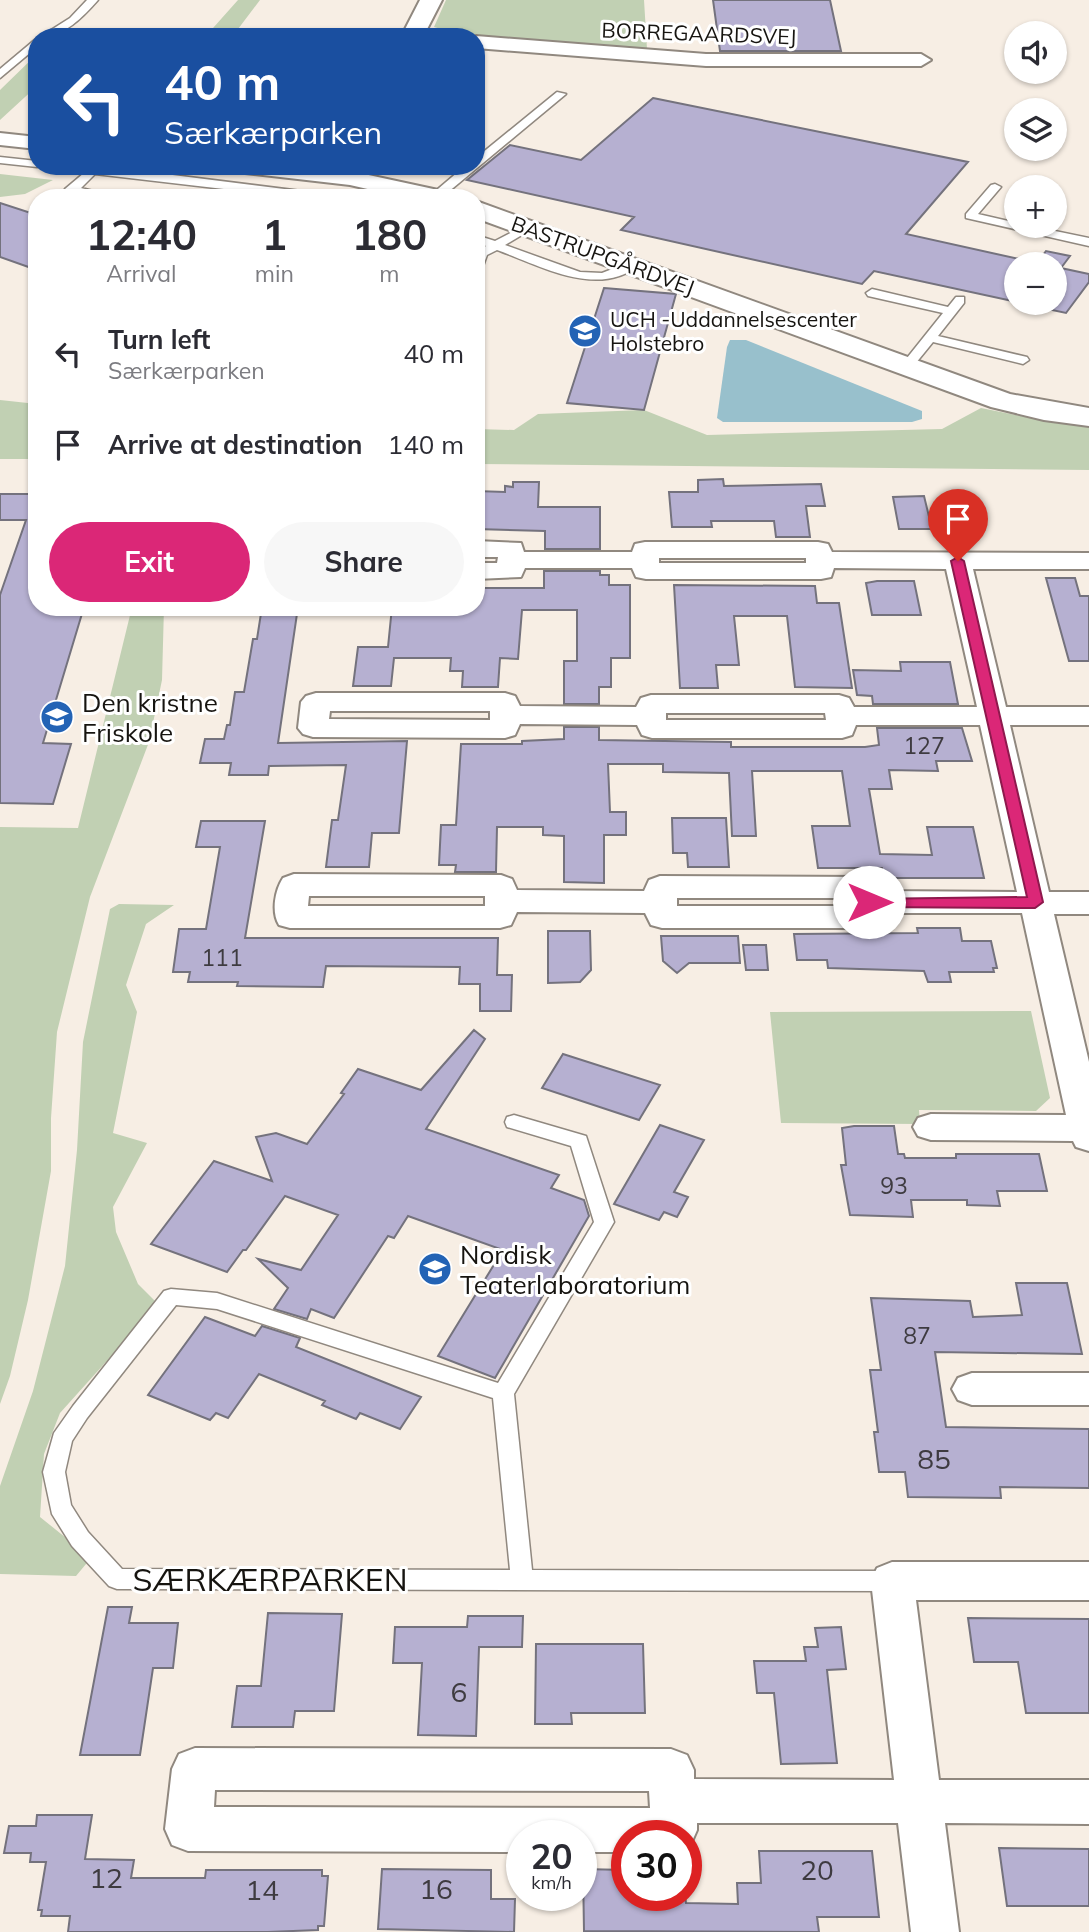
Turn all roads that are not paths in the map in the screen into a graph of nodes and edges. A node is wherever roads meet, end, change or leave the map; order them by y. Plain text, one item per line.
1 (93, 0) edge
2 (431, 0) edge
3 (60, 28) edge
4 (417, 28) edge
5 (485, 43) edge
6 (28, 49) edge
7 (921, 60) dead end
8 (0, 75) edge
9 (561, 94) dead end
10 (0, 139) edge
11 (28, 142) edge
12 (485, 156) edge
13 (0, 160) edge
14 (28, 163) edge
15 (86, 175) edge
16 (150, 175) edge
17 (317, 175) edge
18 (462, 175) edge
19 (995, 187) dead end
20 (71, 189) edge
21 (261, 189) edge
22 (379, 189) edge
23 (448, 189) edge
24 (485, 212) edge
25 (528, 227) junction
26 (485, 241) edge
27 (1089, 242) edge
28 (496, 245) junction
29 (485, 251) edge
30 (633, 265) junction
31 (872, 293) dead end
32 (930, 338) junction
33 (1023, 360) dead end
34 (907, 366) junction
35 (1089, 417) edge
36 (485, 549) edge
37 (511, 560) junction
38 (958, 561) junction
39 (1089, 561) edge
40 (485, 571) edge
41 (505, 715) junction
42 (993, 716) junction
43 (1089, 716) edge
44 (501, 901) junction
45 (1035, 902) junction
46 (1089, 903) edge
47 (514, 1122) dead end
48 (931, 1127) dead end
49 (1088, 1131) edge
50 (972, 1388) dead end
51 (1089, 1389) edge
52 (503, 1393) junction
53 (522, 1579) junction
54 (892, 1581) junction
55 (1089, 1581) edge
56 (673, 1801) junction
57 (919, 1802) junction
58 (1089, 1802) edge
59 (935, 1932) edge

1 - 3 lane
2 - 4 street
5 - 7 street, BORREGAARDSVEJ
6 - 8 lane
9 - 12 lane
10 - 11 street
13 - 14 lane
15 - 20 lane
16 - 21 lane
17 - 22 street
18 - 23 lane
19 - 27 lane
24 - 25 street, BASTRUPGÅRDVEJ
25 - 28 lane
25 - 30 street, BASTRUPGÅRDVEJ
26 - 28 lane
28 - 29 lane
28 - 30 lane
30 - 34 street, BASTRUPGÅRDVEJ
31 - 32 lane
32 - 33 lane
32 - 34 lane
34 - 35 street, BASTRUPGÅRDVEJ
36 - 37 street
37 - 38 street
37 - 40 street
38 - 39 street
38 - 42 street
41 - 41 street
41 - 42 street
42 - 43 street
42 - 45 street
44 - 44 street
44 - 45 street
45 - 46 street
45 - 49 street
47 - 52 lane
48 - 49 street
50 - 51 street
52 - 53 lane
52 - 53 lane, SÆRKÆRPARKEN
53 - 54 lane, SÆRKÆRPARKEN
54 - 55 street, SÆRKÆRPARKEN
54 - 57 street
56 - 56 street
56 - 57 street
57 - 58 street
57 - 59 street

